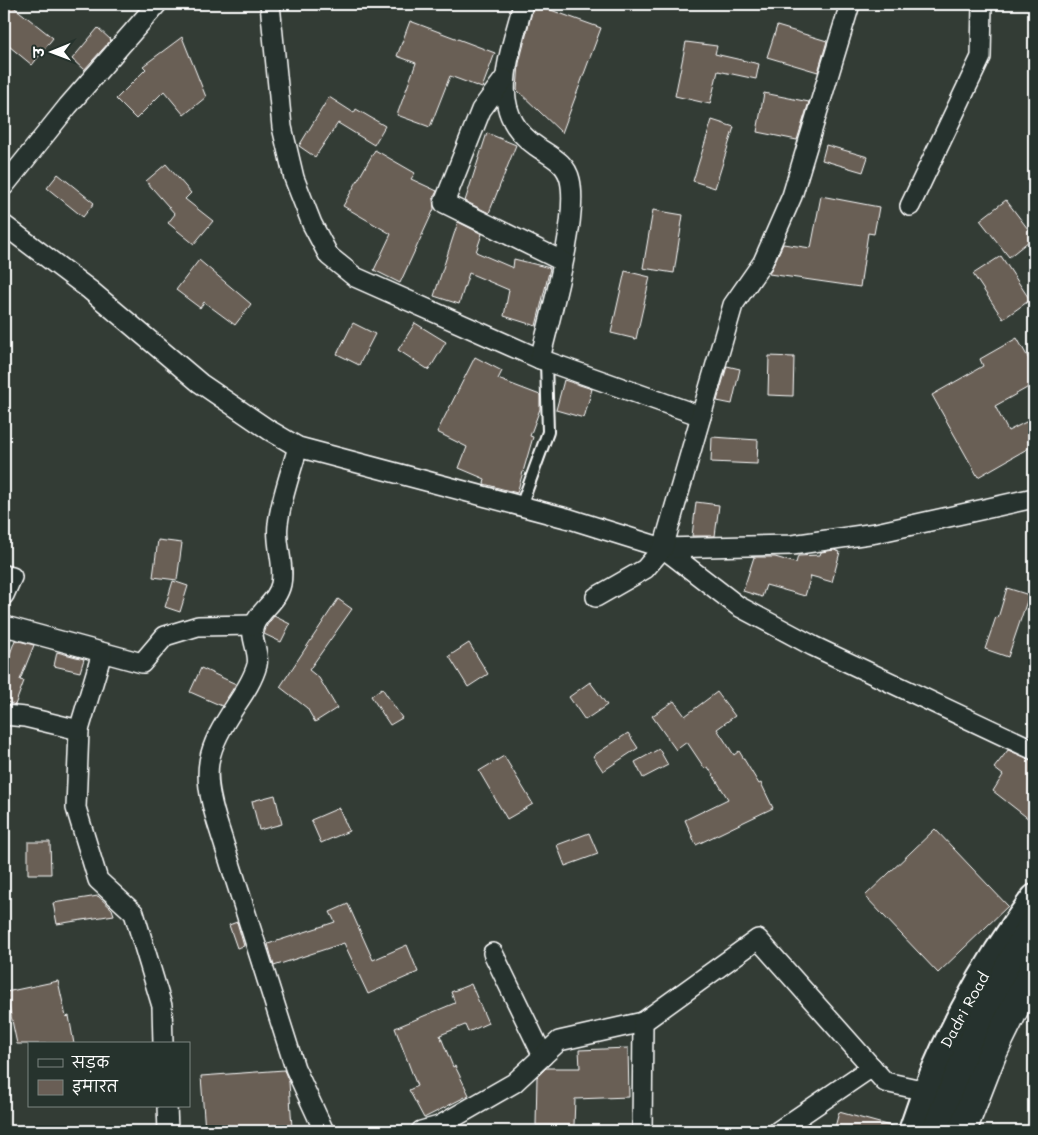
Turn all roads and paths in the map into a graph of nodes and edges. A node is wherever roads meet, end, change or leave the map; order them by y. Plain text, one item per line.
1 (157, 4) edge
2 (270, 4) edge
3 (522, 4) edge
4 (850, 4) edge
5 (982, 4) edge
6 (504, 79) junction
7 (4, 186) edge
8 (910, 206) dead end
9 (4, 224) edge
10 (562, 261) junction
11 (543, 360) junction
12 (701, 416) junction
13 (298, 446) junction
14 (1034, 498) edge
15 (521, 506) junction
16 (664, 548) junction
17 (4, 575) edge
18 (4, 595) edge
19 (596, 597) dead end
20 (254, 625) junction
21 (4, 627) edge
22 (102, 653) junction
23 (4, 715) edge
24 (79, 730) junction
25 (1034, 750) edge
26 (1034, 897) edge
27 (1034, 924) edge
28 (493, 953) dead end
29 (1034, 970) edge
30 (1034, 990) edge
31 (643, 1022) junction
32 (163, 1042) edge
33 (542, 1056) junction
34 (872, 1067) junction
35 (926, 1085) junction
36 (167, 1108) edge
37 (168, 1131) edge
38 (324, 1131) edge
39 (421, 1131) edge
40 (642, 1131) edge
41 (778, 1131) edge
42 (911, 1131) edge
43 (936, 1131) edge
44 (962, 1131) edge
45 (976, 1131) edge

1 - 7 street
2 - 11 street
3 - 6 street
4 - 12 street
5 - 8 street
6 - 10 street
6 - 10 street
9 - 13 street
10 - 11 street
11 - 12 street
11 - 15 lane
12 - 16 street
13 - 15 street
13 - 20 street
14 - 16 street
15 - 16 street
16 - 19 street
16 - 25 street
17 - 18 street
20 - 22 street
20 - 38 street
21 - 22 street
22 - 24 street
23 - 24 street
24 - 32 street
26 - 35 street, Dadri Road
27 - 43 main road
28 - 33 street
29 - 44 main road
30 - 45 street
31 - 33 street
31 - 34 street
31 - 40 street
33 - 39 street
34 - 35 street
34 - 41 street
35 - 42 street, Dadri Road
36 - 37 street

